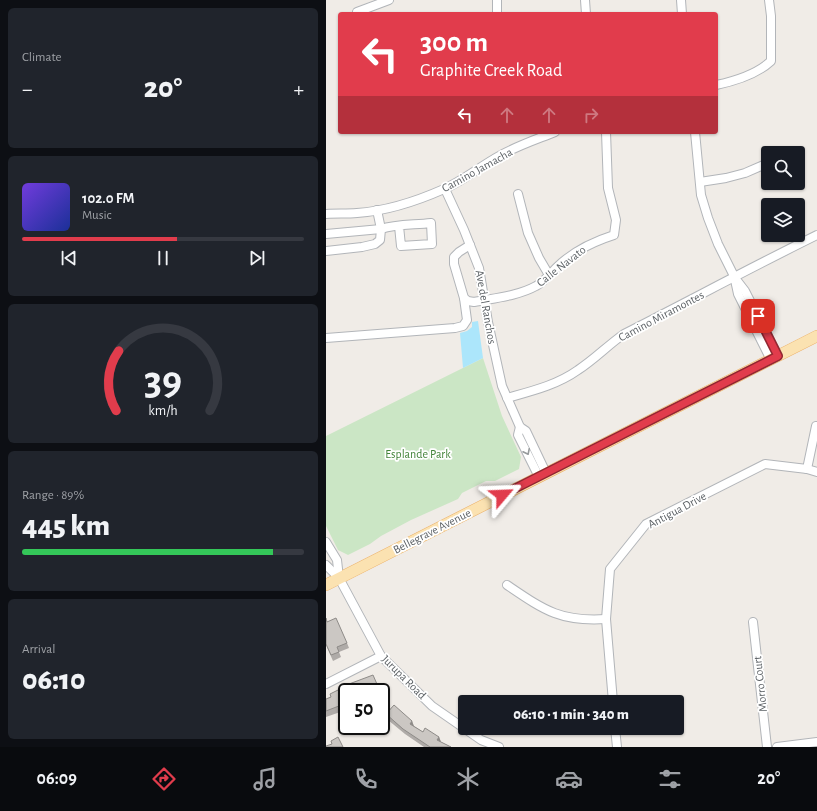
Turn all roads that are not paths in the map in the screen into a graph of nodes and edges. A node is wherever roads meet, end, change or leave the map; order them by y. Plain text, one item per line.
1 (390, 0) edge
2 (497, 0) edge
3 (585, 0) edge
4 (681, 0) edge
5 (769, 0) edge
6 (357, 12) dead end
7 (497, 12) edge
8 (586, 12) edge
9 (682, 12) edge
10 (718, 84) edge
11 (550, 134) edge
12 (606, 134) edge
13 (695, 134) edge
14 (761, 166) edge
15 (700, 182) junction
16 (445, 189) junction
17 (518, 194) dead end
18 (377, 210) junction
19 (326, 214) edge
20 (399, 226) junction
21 (381, 230) junction
22 (326, 234) edge
23 (817, 235) edge
24 (470, 244) junction
25 (326, 251) edge
26 (549, 275) junction
27 (735, 278) junction
28 (464, 298) junction
29 (484, 300) junction
30 (817, 336) edge
31 (326, 338) edge
32 (775, 358) junction
33 (507, 398) junction
34 (816, 426) edge
35 (807, 469) junction
36 (817, 472) edge
37 (542, 475) junction
38 (326, 542) edge
39 (326, 564) edge
40 (339, 578) junction
41 (326, 585) edge
42 (507, 585) dead end
43 (606, 619) junction
44 (753, 622) dead end
45 (382, 656) junction
46 (326, 684) edge
47 (612, 695) edge
48 (616, 735) edge
49 (817, 742) edge
50 (499, 747) edge
51 (617, 747) edge
52 (767, 747) edge
53 (777, 747) edge

1 - 6 street
2 - 7 street
3 - 8 street
4 - 9 street
5 - 10 street
11 - 16 street, Camino Jamacha
12 - 26 street, Calle Navato
13 - 15 street
14 - 15 street
15 - 27 street
16 - 18 street, Camino Jamacha
16 - 24 street, Ave del Ranchos
17 - 26 street
18 - 19 street, Camino Jamacha
18 - 21 street
20 - 20 street
20 - 21 street
21 - 22 street
21 - 25 street
23 - 27 street, Camino Miramontes
24 - 28 street
24 - 29 street, Ave del Ranchos
26 - 29 street, Calle Navato
27 - 32 street
27 - 33 street, Camino Miramontes
28 - 29 street, Calle Navato
28 - 31 street
29 - 33 street, Ave del Ranchos
30 - 32 main road, Bellegrave Avenue
32 - 37 main road, Bellegrave Avenue
33 - 37 street, Ave del Ranchos
34 - 35 street
35 - 36 street, Antigua Drive
35 - 43 street, Antigua Drive
37 - 40 main road, Bellegrave Avenue
38 - 40 street
39 - 40 street
40 - 41 main road, Bellegrave Avenue
40 - 45 street, Jurupa Road
42 - 43 street
43 - 47 street, Antigua Drive
44 - 52 street, Morro Court
45 - 46 street
45 - 50 street, Jurupa Road
48 - 51 street
49 - 53 street

